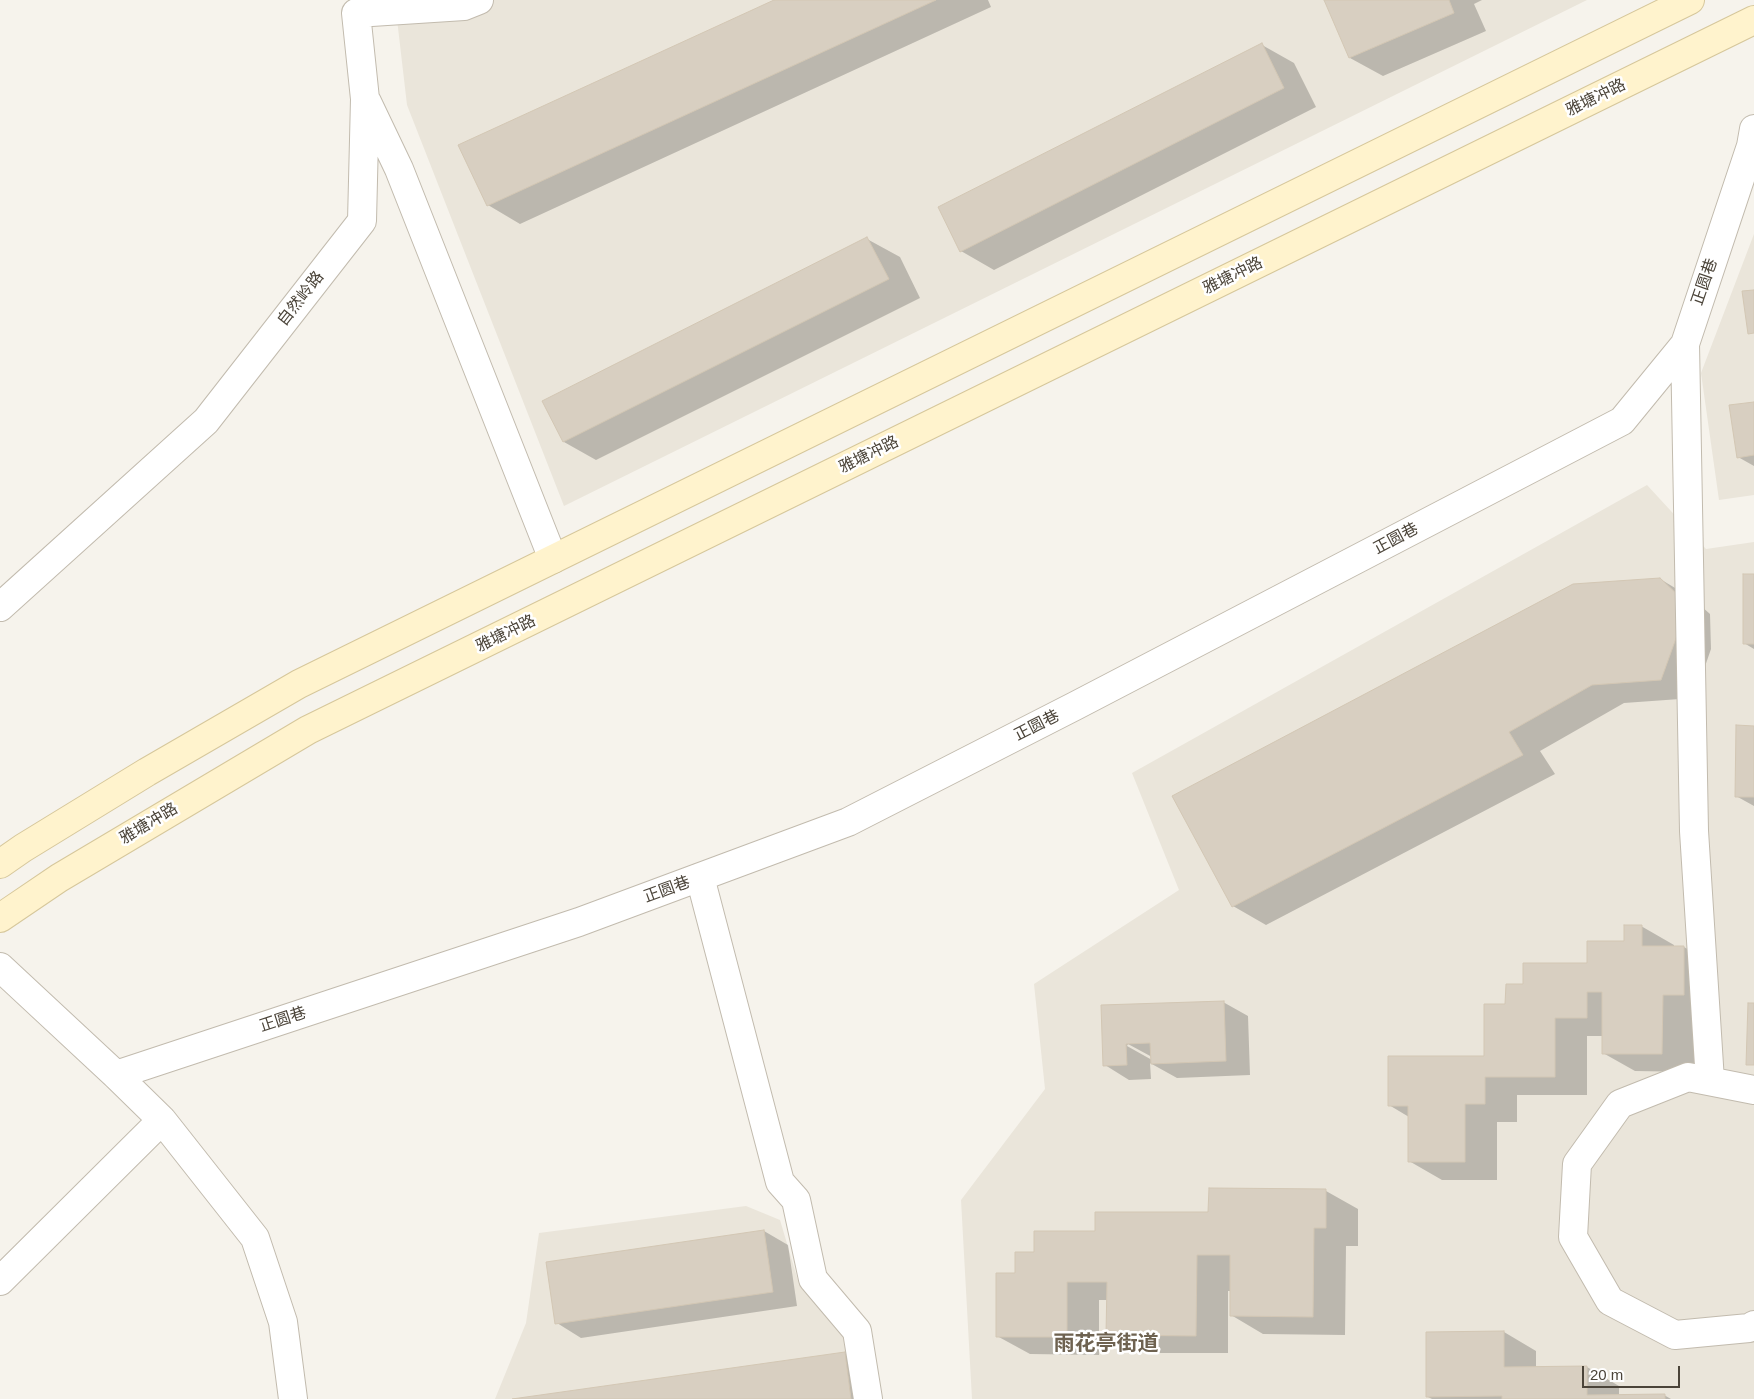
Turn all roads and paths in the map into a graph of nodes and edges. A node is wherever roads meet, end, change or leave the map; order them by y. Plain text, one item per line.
1 (479, 0) edge
2 (1690, 0) edge
3 (349, 6) edge
4 (1754, 20) edge
5 (365, 99) junction
6 (1753, 140) edge
7 (1684, 344) junction
8 (553, 559) junction
9 (0, 607) edge
10 (0, 864) edge
11 (700, 877) junction
12 (0, 918) edge
13 (0, 967) edge
14 (116, 1075) junction
15 (1710, 1081) junction
16 (1754, 1090) edge
17 (162, 1120) junction
18 (0, 1281) edge
19 (1754, 1324) edge
20 (293, 1399) edge
21 (868, 1399) edge

1 - 3 street, 自然岭路
2 - 8 street
3 - 5 street, 自然岭路
4 - 12 street, 雅塘冲路
5 - 8 street
5 - 9 street, 自然岭路
6 - 7 street, 正圆巷
7 - 11 street, 正圆巷
7 - 15 street
8 - 10 street
11 - 14 street, 正圆巷
11 - 21 street
13 - 14 street
14 - 17 street
15 - 16 street
15 - 19 street
17 - 18 street
17 - 20 street

